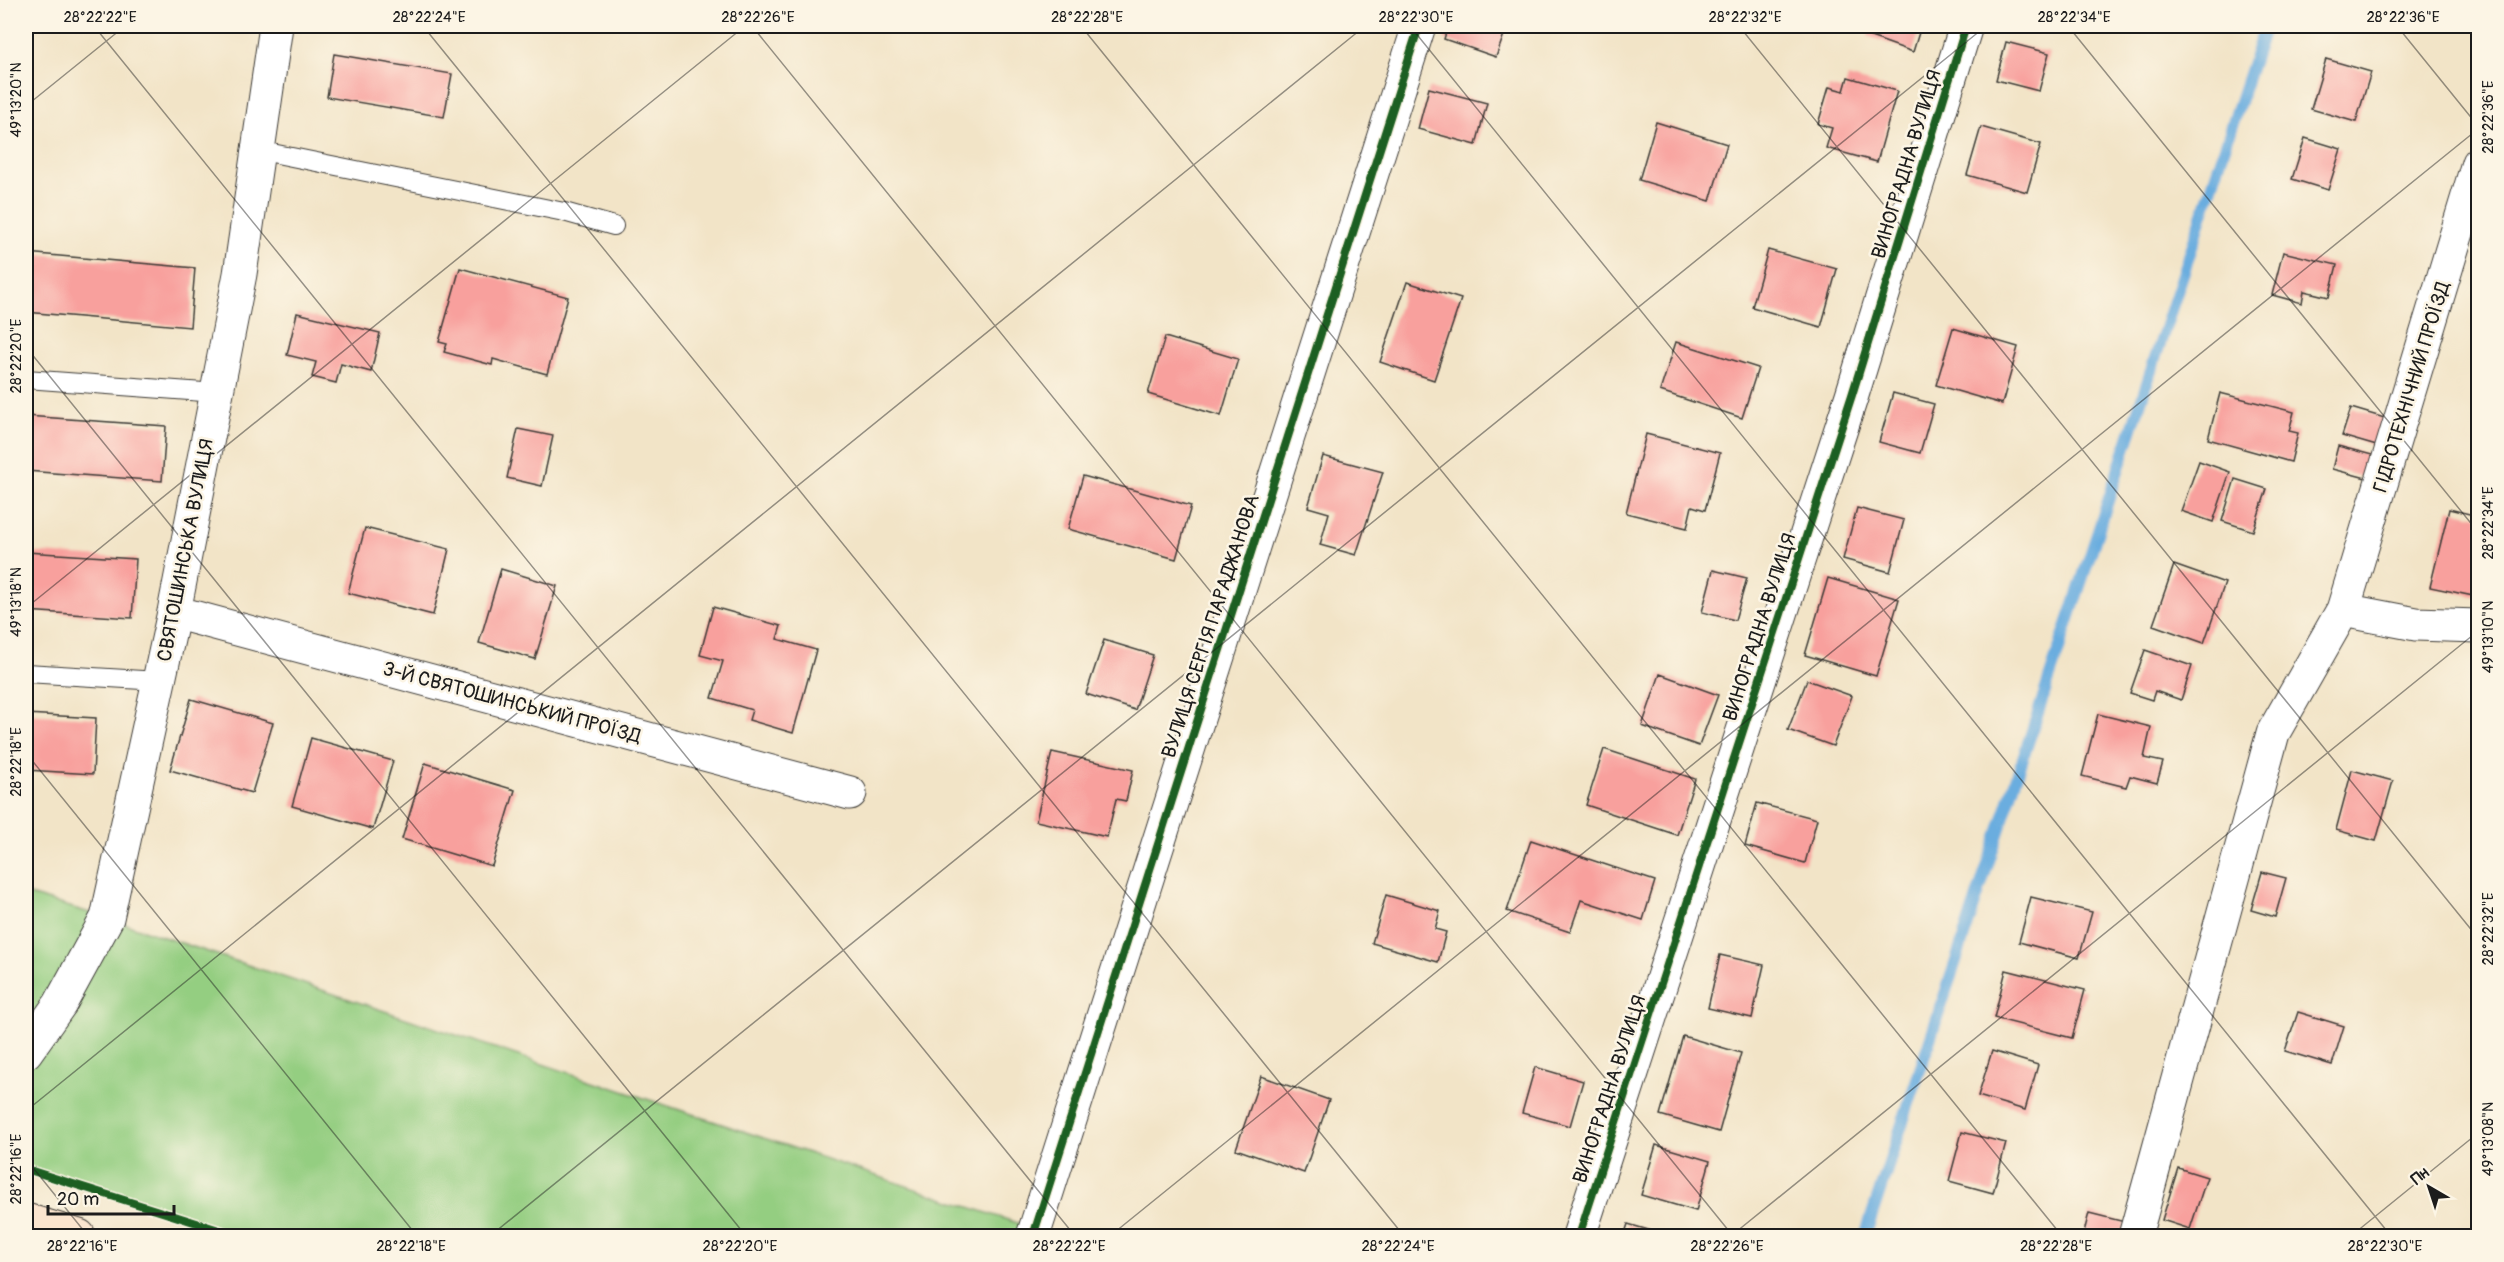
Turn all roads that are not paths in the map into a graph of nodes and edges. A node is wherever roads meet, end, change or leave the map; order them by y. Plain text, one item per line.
1 (276, 26) edge
2 (1419, 26) edge
3 (1966, 26) edge
4 (257, 150) junction
5 (2478, 163) edge
6 (614, 226) dead end
7 (26, 379) edge
8 (217, 393) junction
9 (2343, 610) junction
10 (174, 612) junction
11 (2478, 626) edge
12 (26, 673) edge
13 (159, 681) junction
14 (850, 793) dead end
15 (26, 1052) edge
16 (26, 1220) edge
17 (79, 1236) edge
18 (1033, 1236) edge
19 (1579, 1236) edge
20 (2135, 1236) edge

1 - 4 street, СВЯТОШИНСЬКА ВУЛИЦЯ
2 - 18 street, ВУЛИЦЯ СЕРГІЯ ПАРАДЖАНОВА
3 - 19 street, ВИНОГРАДНА ВУЛИЦЯ
4 - 6 lane
4 - 8 street, СВЯТОШИНСЬКА ВУЛИЦЯ
5 - 9 street, ГІДРОТЕХНІЧНИЙ ПРОЇЗД
7 - 8 lane
8 - 10 street, СВЯТОШИНСЬКА ВУЛИЦЯ
9 - 11 street
9 - 20 street, ГІДРОТЕХНІЧНИЙ ПРОЇЗД
10 - 13 street, СВЯТОШИНСЬКА ВУЛИЦЯ
10 - 14 street, 3-Й СВЯТОШИНСЬКИЙ ПРОЇЗД
12 - 13 lane
13 - 15 street, СВЯТОШИНСЬКА ВУЛИЦЯ
16 - 17 main road

